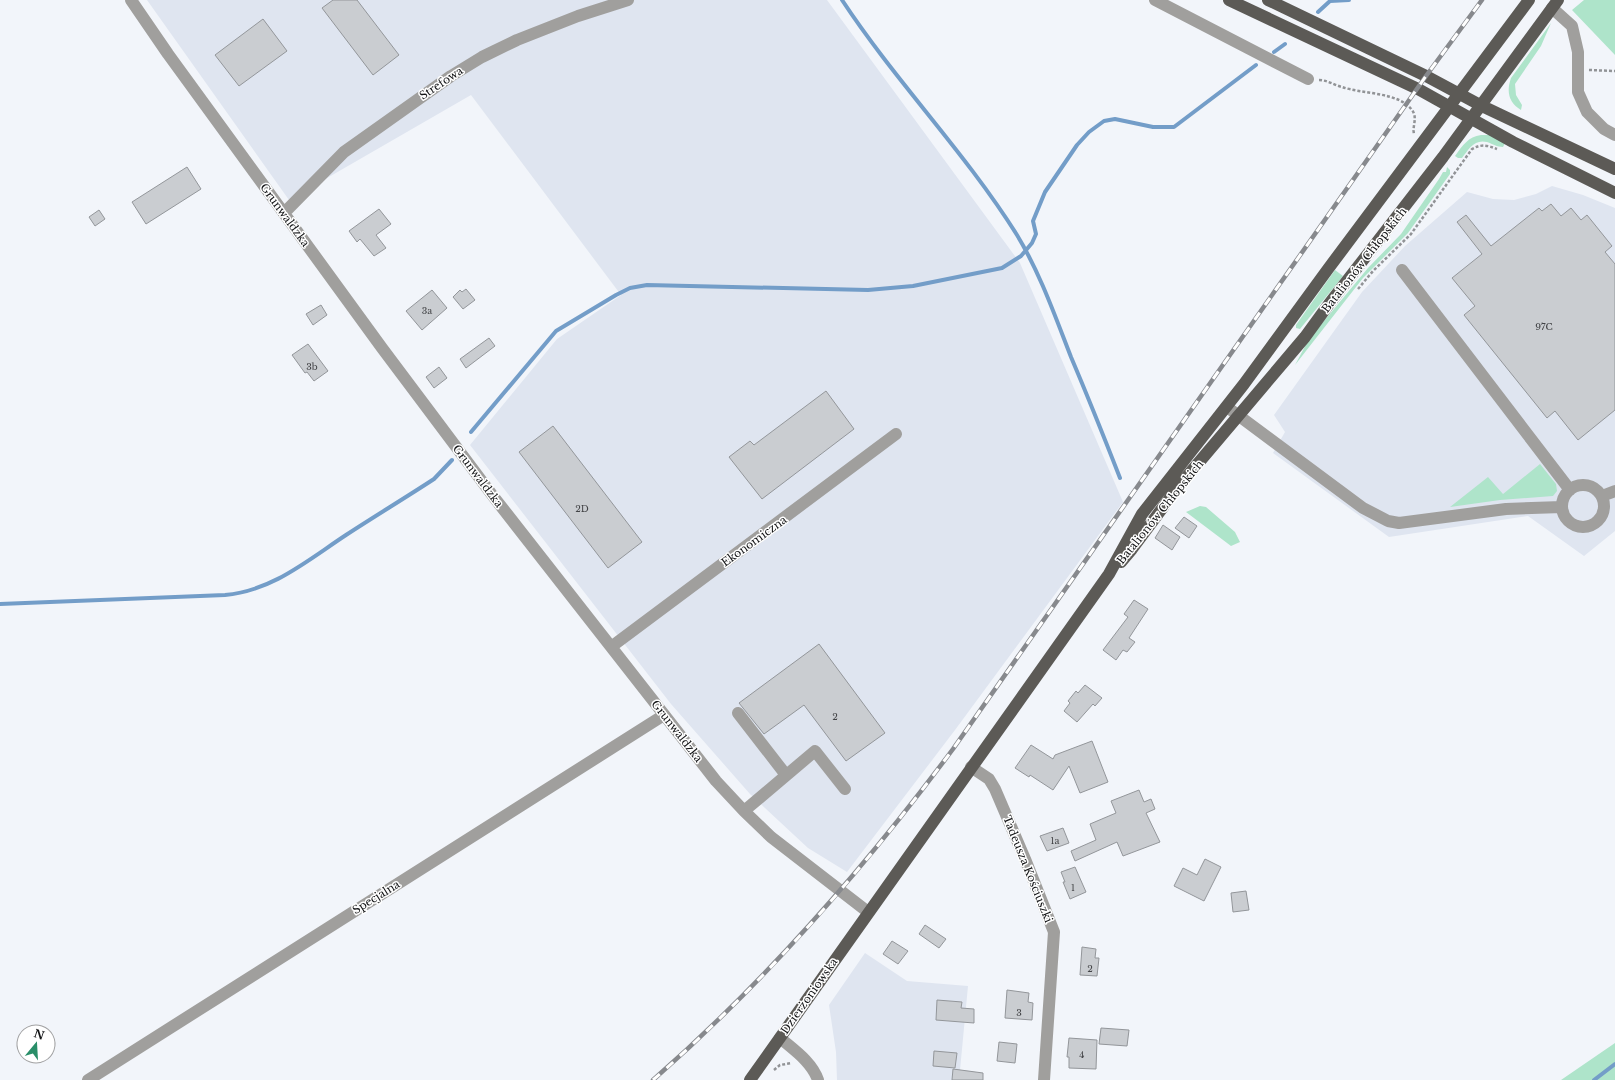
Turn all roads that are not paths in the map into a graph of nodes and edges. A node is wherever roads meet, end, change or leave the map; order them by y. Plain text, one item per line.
1 (131, 0) edge
2 (628, 0) edge
3 (1155, 0) edge
4 (1229, 0) edge
5 (1268, 0) edge
6 (1530, 0) edge
7 (1555, 4) edge
8 (1308, 79) road end
9 (1459, 94) junction
10 (1449, 106) junction
11 (1482, 106) junction
12 (1472, 119) junction
13 (1615, 135) edge
14 (1615, 169) edge
15 (1615, 193) edge
16 (284, 213) junction
17 (1402, 270) dead end
18 (1227, 407) junction
19 (1238, 416) junction
20 (896, 434) dead end
21 (1570, 490) junction
22 (1615, 490) edge
23 (1602, 496) junction
24 (1562, 507) junction
25 (1109, 574) junction
26 (610, 646) junction
27 (738, 713) dead end
28 (664, 715) junction
29 (971, 767) junction
30 (786, 776) junction
31 (845, 789) dead end
32 (744, 811) junction
33 (868, 912) junction
34 (780, 1038) junction
35 (88, 1080) edge
36 (750, 1080) edge
37 (818, 1080) edge
38 (1044, 1080) edge

1 - 16 street, Grunwaldzka
2 - 16 street, Strefowa
3 - 8 street
4 - 10 main road
5 - 9 main road
6 - 9 main road, Batalionów Chłopskich
7 - 11 main road, Batalionów Chłopskich
7 - 13 street
9 - 10 main road, Batalionów Chłopskich
9 - 11 main road
10 - 12 main road
10 - 18 main road, Batalionów Chłopskich
11 - 12 main road, Batalionów Chłopskich
11 - 14 main road
12 - 15 main road
12 - 19 main road, Batalionów Chłopskich
16 - 26 street, Grunwaldzka
17 - 21 street
18 - 19 street
18 - 25 main road, Batalionów Chłopskich
19 - 24 street
19 - 25 main road, Batalionów Chłopskich
20 - 26 street, Ekonomiczna
21 - 23 street
21 - 24 street
22 - 23 street
23 - 24 street
25 - 29 main road, Dzierżoniowska
26 - 28 street, Grunwaldzka
27 - 30 street
28 - 32 street, Grunwaldzka
28 - 35 street, Specjalna
29 - 33 main road, Dzierżoniowska
29 - 38 street, Tadeusza Kościuszki
30 - 31 street
30 - 32 street
32 - 33 street, Grunwaldzka
33 - 34 main road, Dzierżoniowska
34 - 36 main road, Dzierżoniowska
34 - 37 street

